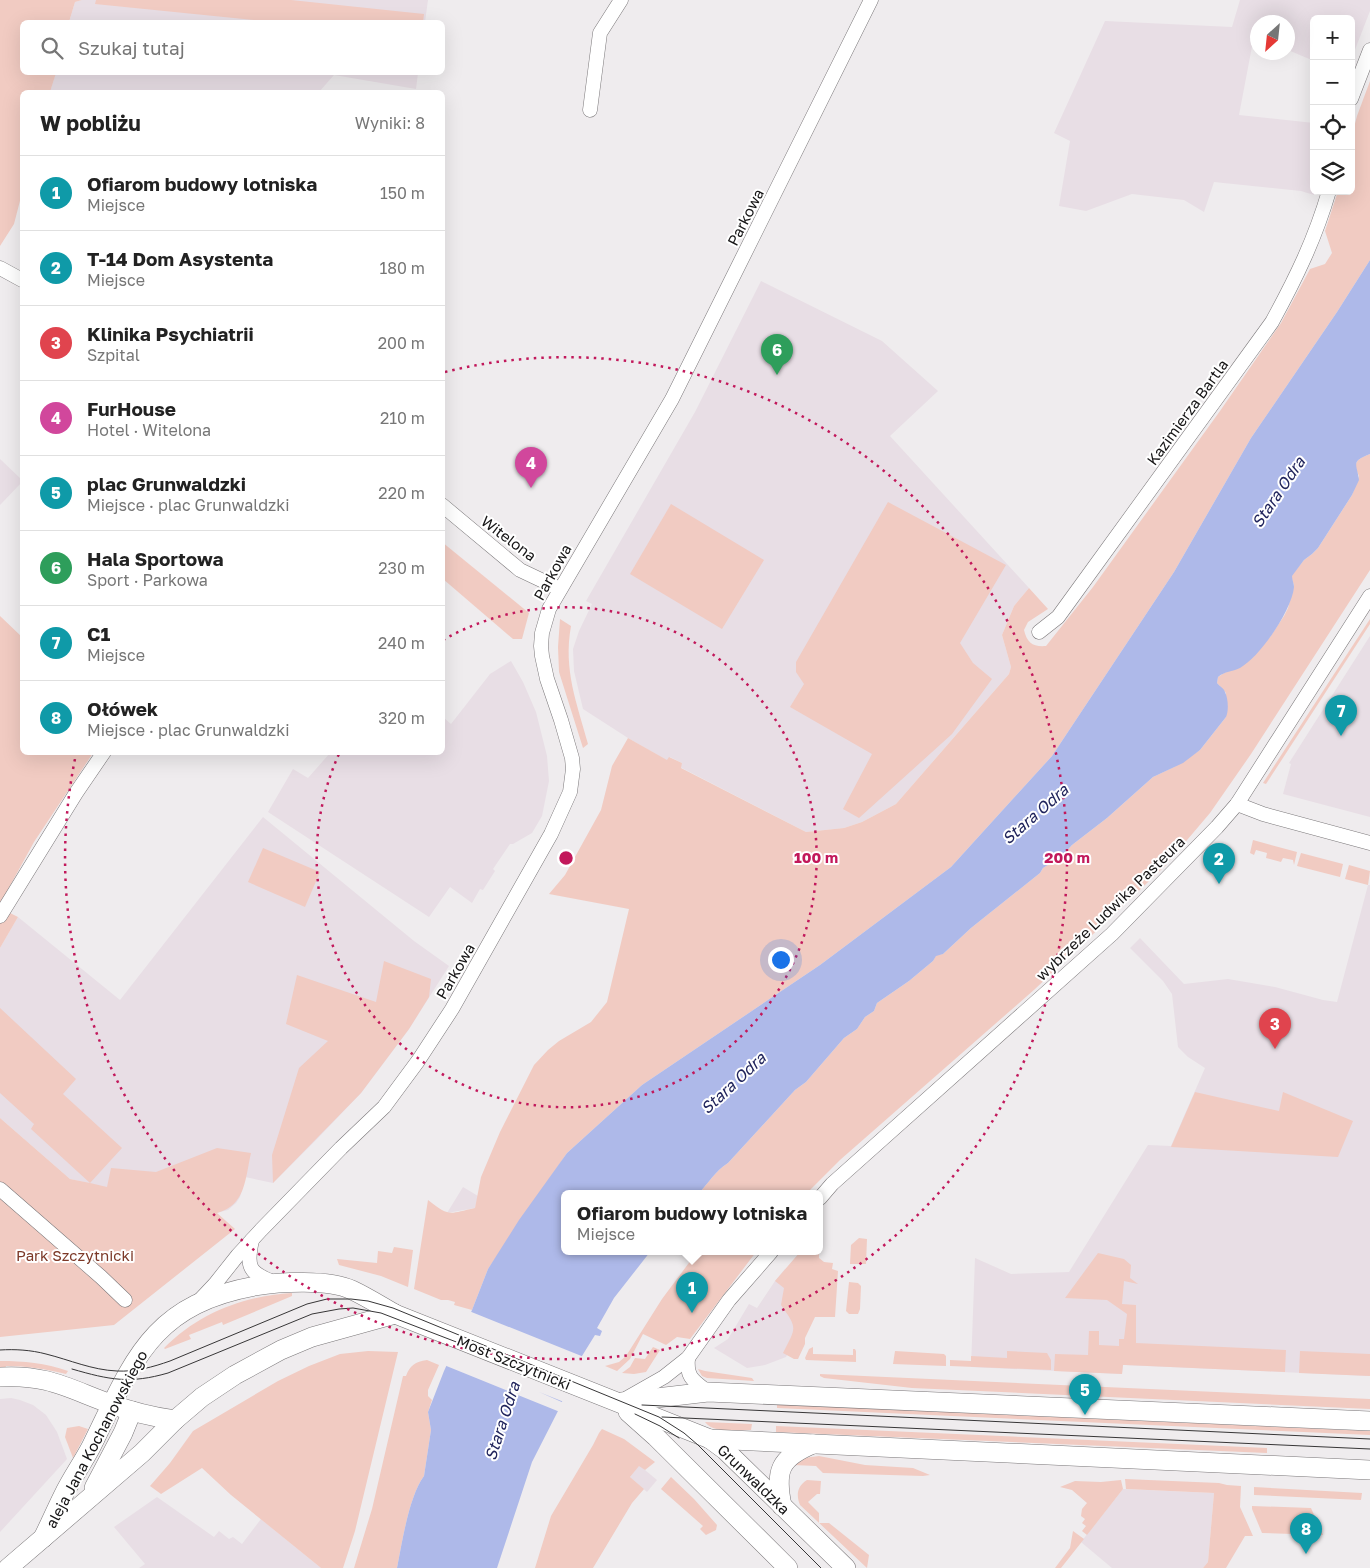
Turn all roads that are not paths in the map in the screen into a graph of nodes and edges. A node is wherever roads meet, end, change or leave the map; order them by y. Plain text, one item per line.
1 (621, 0) edge
2 (871, 0) edge
3 (1370, 50) edge
4 (1355, 89) edge
5 (590, 110) dead end
6 (1328, 195) edge
7 (0, 268) edge
8 (20, 279) edge
9 (445, 508) edge
10 (560, 589) junction
11 (1370, 596) edge
12 (1038, 632) dead end
13 (102, 755) edge
14 (1237, 804) junction
15 (1370, 843) edge
16 (0, 916) edge
17 (0, 1188) edge
18 (823, 1194) edge
19 (252, 1240) junction
20 (767, 1255) edge
21 (277, 1284) junction
22 (125, 1300) dead end
23 (196, 1304) junction
24 (395, 1314) junction
25 (436, 1330) joint
26 (688, 1358) junction
27 (0, 1378) edge
28 (708, 1392) junction
29 (593, 1393) joint
30 (618, 1402) junction
31 (111, 1404) junction
32 (132, 1411) junction
33 (175, 1420) junction
34 (1370, 1421) edge
35 (710, 1439) junction
36 (815, 1444) junction
37 (1370, 1470) edge
38 (86, 1500) junction
39 (782, 1506) junction
40 (43, 1538) junction
41 (8, 1568) edge
42 (788, 1568) edge
43 (846, 1568) edge

1 - 5 street
2 - 10 street, Parkowa
3 - 4 street
6 - 12 street, Kazimierza Bartla
7 - 8 street
9 - 10 street, Witelona
10 - 19 street, Parkowa
11 - 14 street, wybrzeże Ludwika Pasteura
13 - 16 street
14 - 15 street
14 - 18 street, wybrzeże Ludwika Pasteura
17 - 22 street
19 - 21 street
19 - 23 street, Parkowa
20 - 26 street
21 - 23 main road, aleja Jana Kochanowskiego
21 - 24 main road, aleja Jana Kochanowskiego
23 - 31 main road, aleja Jana Kochanowskiego
24 - 25 main road, aleja Jana Kochanowskiego
24 - 33 main road, aleja Jana Kochanowskiego
25 - 29 main road, Most Szczytnicki
26 - 28 street
26 - 30 street
27 - 31 main road
28 - 30 main road
28 - 34 main road
29 - 30 main road, Grunwaldzka
30 - 35 main road, Grunwaldzka
30 - 42 main road, Grunwaldzka
31 - 32 main road
31 - 40 main road, aleja Jana Kochanowskiego
32 - 33 main road
32 - 38 main road
33 - 38 main road, aleja Jana Kochanowskiego
35 - 36 main road
35 - 39 main road, Grunwaldzka
36 - 37 main road
36 - 39 main road
38 - 40 main road, aleja Jana Kochanowskiego
39 - 43 main road, Grunwaldzka
40 - 41 main road, aleja Jana Kochanowskiego

